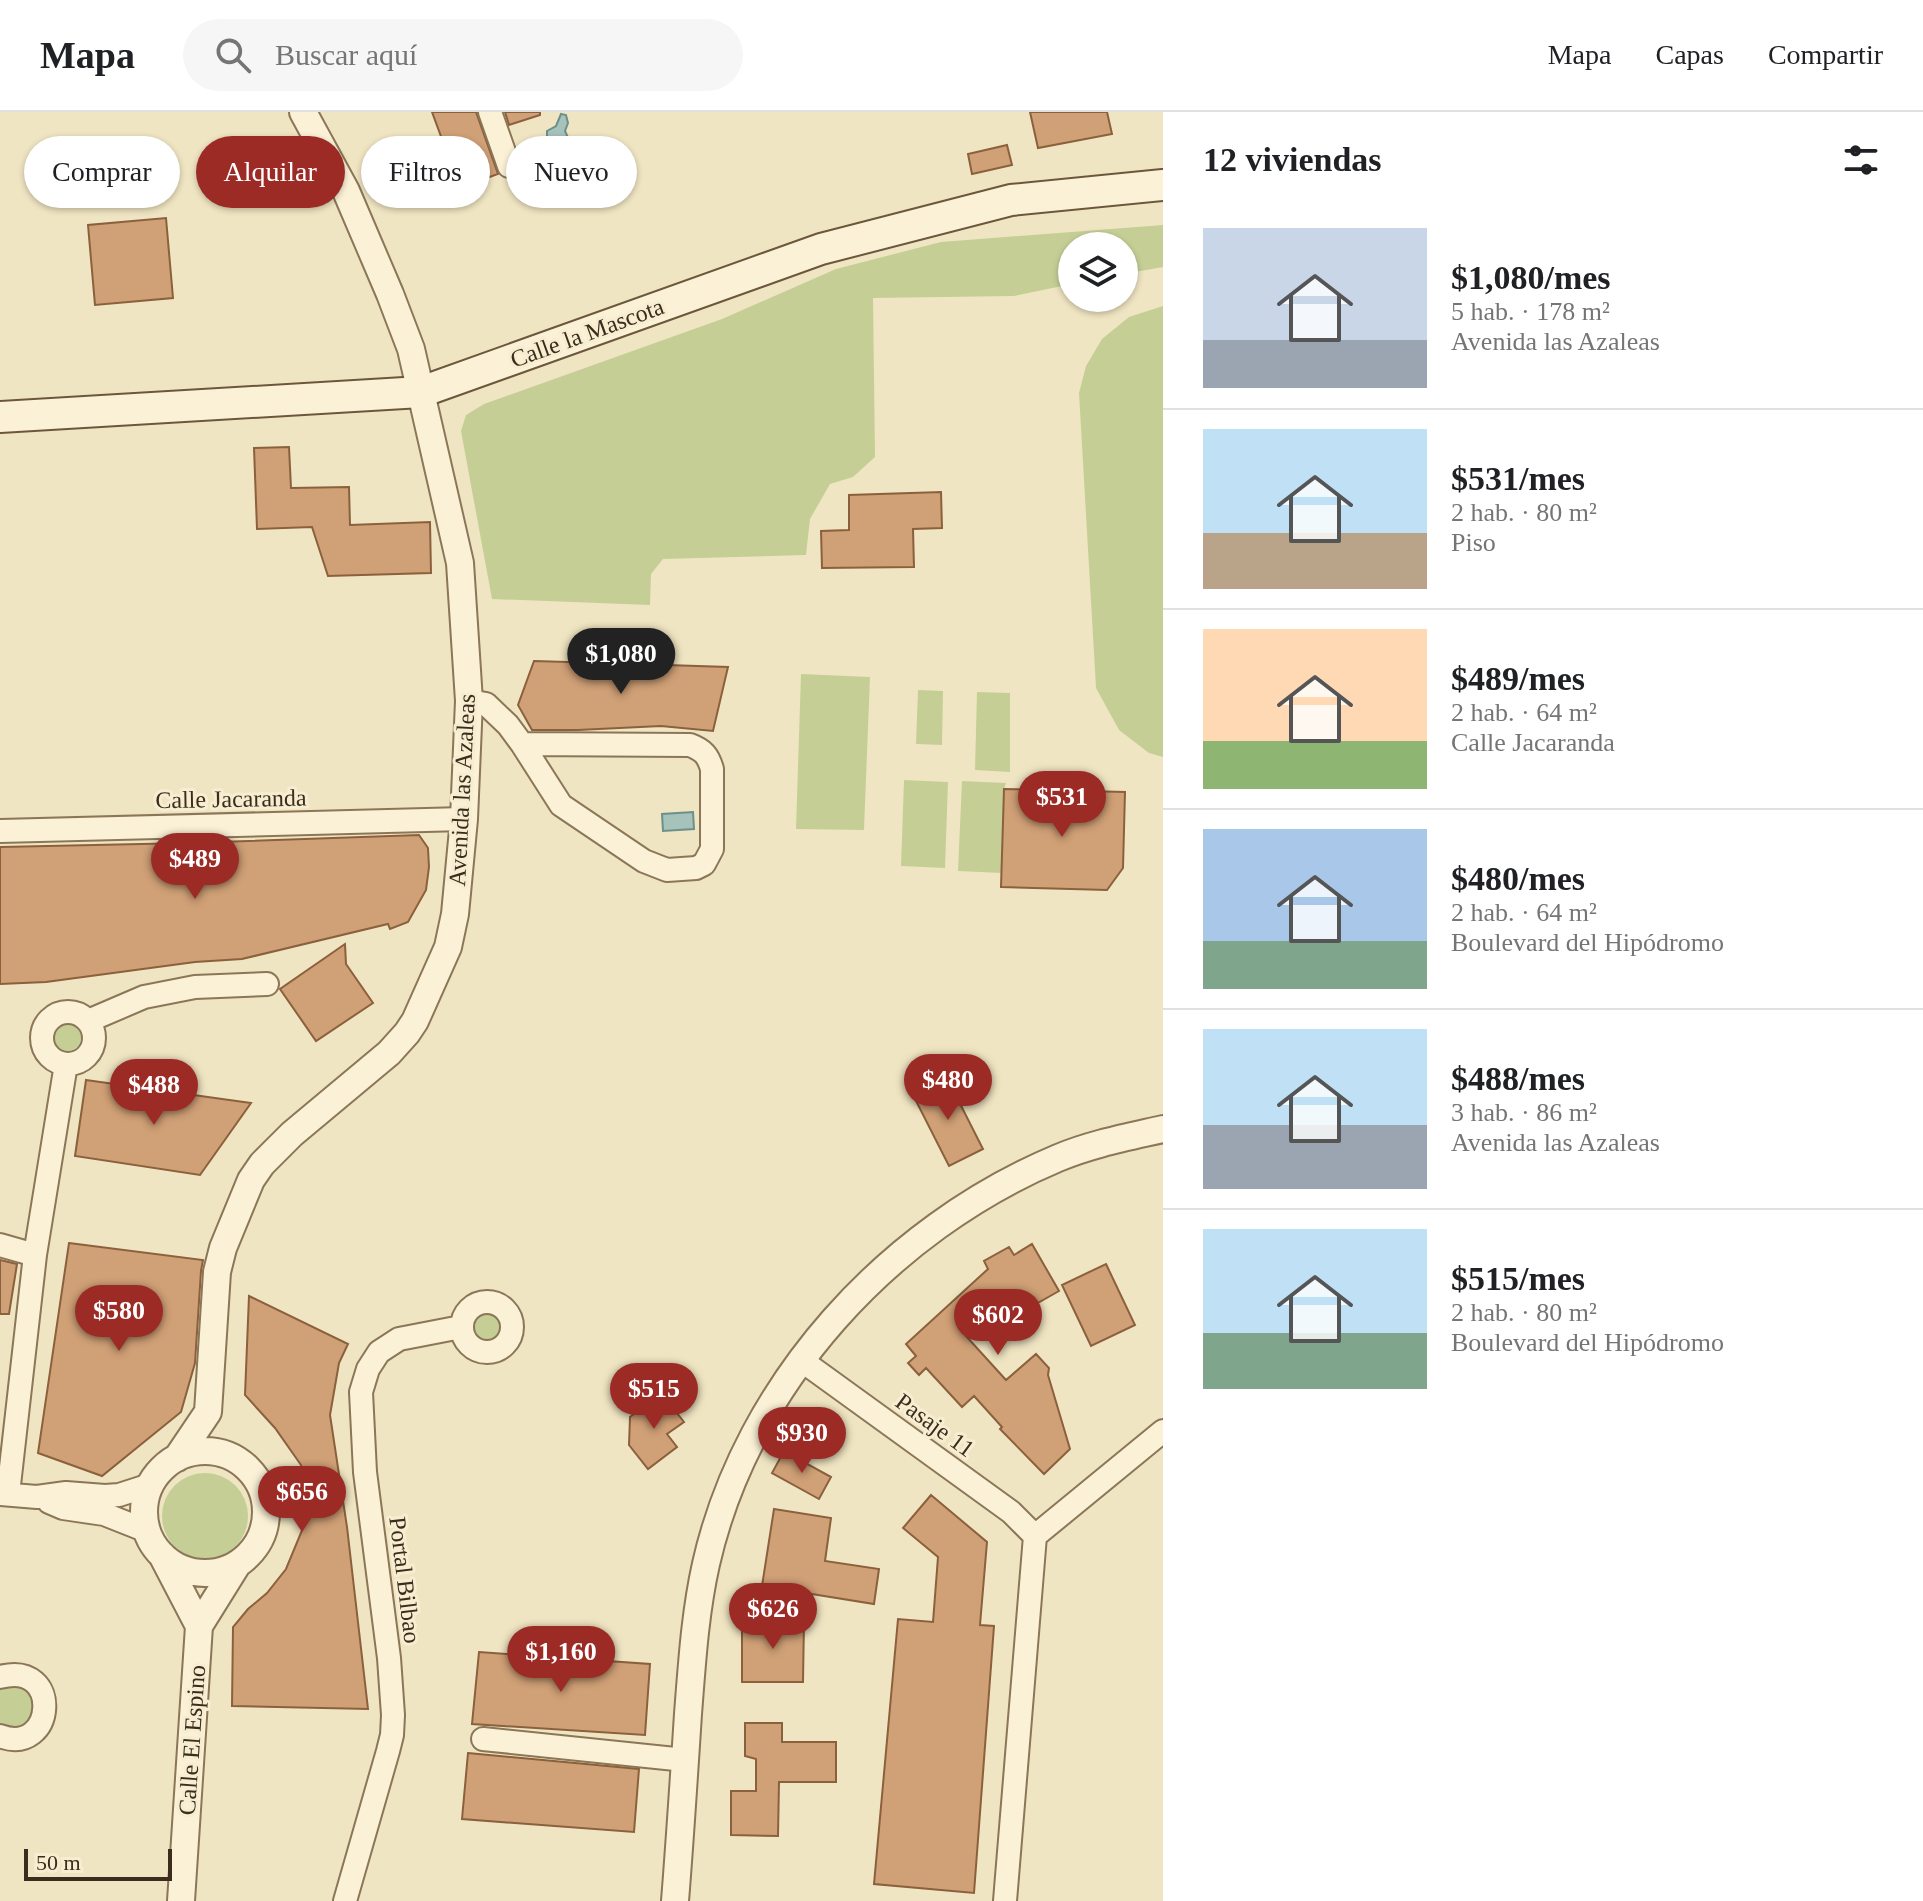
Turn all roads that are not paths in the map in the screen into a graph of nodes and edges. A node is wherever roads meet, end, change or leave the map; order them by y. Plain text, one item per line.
1 (303, 112) edge
2 (490, 112) edge
3 (506, 157) edge
4 (1163, 185) edge
5 (421, 392) junction
6 (0, 417) edge
7 (469, 701) junction
8 (522, 744) junction
9 (464, 819) junction
10 (0, 831) edge
11 (267, 984) dead end
12 (88, 1021) junction
13 (66, 1064) junction
14 (1163, 1129) edge
15 (0, 1245) edge
16 (35, 1255) junction
17 (461, 1327) dead end
18 (801, 1360) junction
19 (208, 1412) junction
20 (1163, 1431) edge
21 (177, 1458) junction
22 (243, 1464) junction
23 (150, 1485) junction
24 (4, 1494) edge
25 (37, 1497) junction
26 (147, 1531) junction
27 (1035, 1536) junction
28 (162, 1555) junction
29 (237, 1565) junction
30 (199, 1626) junction
31 (0, 1677) edge
32 (0, 1736) edge
33 (483, 1739) dead end
34 (685, 1760) junction
35 (181, 1901) edge
36 (345, 1901) edge
37 (675, 1901) edge
38 (1005, 1901) edge

1 - 5 street, Avenida las Azaleas
2 - 3 street
4 - 5 main road, Calle la Mascota
5 - 6 main road, Calle la Mascota
5 - 7 street, Avenida las Azaleas
7 - 8 street
7 - 9 street, Avenida las Azaleas
8 - 8 street
9 - 10 street, Calle Jacaranda
9 - 19 street, Avenida las Azaleas
11 - 12 street
12 - 13 street
12 - 13 street
13 - 16 street
14 - 18 street
15 - 16 street
16 - 24 street
17 - 36 street, Portal Bilbao
18 - 27 street, Pasaje 11
18 - 34 street
19 - 21 street
19 - 22 street
20 - 27 street
21 - 22 street
21 - 23 street
22 - 29 street
23 - 25 street
23 - 26 street
24 - 25 street
25 - 26 street
26 - 28 street
27 - 38 street
28 - 29 street
28 - 30 street
29 - 30 street, Calle El Espino
30 - 35 street, Calle El Espino
31 - 32 street
33 - 34 street
34 - 37 street

